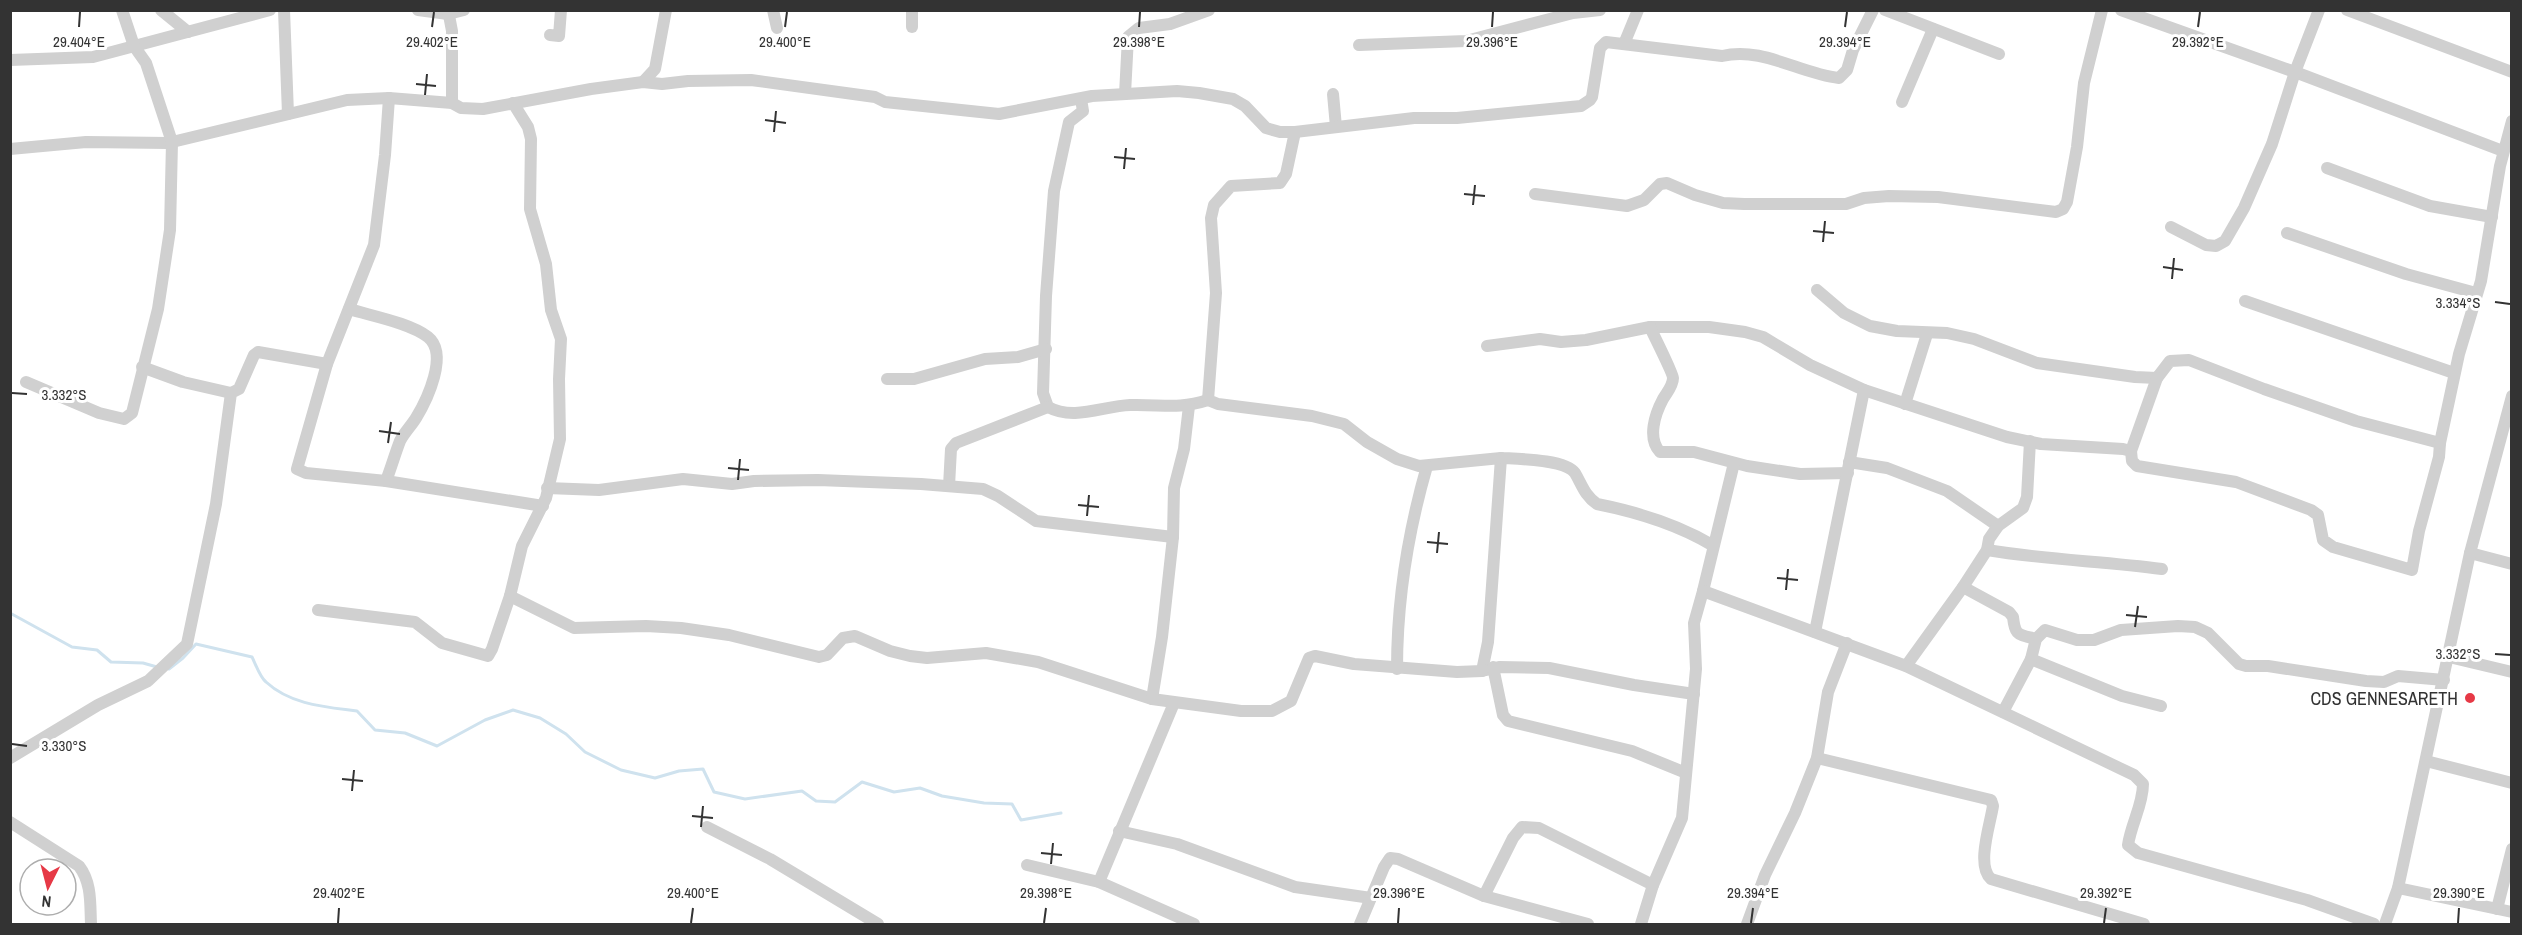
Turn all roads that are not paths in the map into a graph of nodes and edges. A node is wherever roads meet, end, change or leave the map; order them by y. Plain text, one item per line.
1 (122, 10) edge
2 (161, 10) edge
3 (270, 10) edge
4 (284, 10) edge
5 (418, 10) edge
6 (464, 10) edge
7 (561, 10) edge
8 (666, 10) edge
9 (773, 10) edge
10 (912, 10) edge
11 (1209, 10) edge
12 (1600, 10) edge
13 (1638, 10) edge
14 (1873, 10) edge
15 (1886, 10) edge
16 (2103, 10) edge
17 (2121, 10) edge
18 (2319, 10) edge
19 (2347, 10) edge
20 (448, 12) edge
21 (912, 27) dead end
22 (777, 28) dead end
23 (1933, 29) junction
24 (188, 32) junction
25 (550, 35) dead end
26 (1624, 44) junction
27 (1359, 45) dead end
28 (134, 46) junction
29 (1999, 54) dead end
30 (10, 60) edge
31 (655, 69) junction
32 (2295, 72) junction
33 (2511, 72) edge
34 (643, 82) junction
35 (662, 84) junction
36 (1125, 94) junction
37 (1333, 94) dead end
38 (389, 98) junction
39 (1081, 99) junction
40 (1902, 102) dead end
41 (452, 103) junction
42 (513, 103) junction
43 (288, 114) junction
44 (2511, 121) edge
45 (1336, 127) junction
46 (1295, 132) junction
47 (172, 142) junction
48 (10, 149) edge
49 (2504, 152) junction
50 (2327, 168) dead end
51 (1535, 194) dead end
52 (2492, 217) junction
53 (2171, 227) dead end
54 (2287, 233) dead end
55 (1817, 290) dead end
56 (2476, 293) junction
57 (2245, 301) dead end
58 (349, 309) junction
59 (1650, 327) junction
60 (1927, 334) junction
61 (1487, 346) dead end
62 (1046, 349) junction
63 (327, 364) junction
64 (142, 367) junction
65 (2454, 373) junction
66 (2157, 378) junction
67 (887, 379) dead end
68 (26, 382) dead end
69 (1864, 390) junction
70 (231, 393) junction
71 (2511, 396) edge
72 (1208, 400) junction
73 (1905, 404) junction
74 (1189, 406) junction
75 (1048, 407) junction
76 (2508, 430) edge
77 (2030, 441) junction
78 (2440, 443) junction
79 (2131, 451) junction
80 (1501, 458) junction
81 (1734, 463) junction
82 (1427, 466) junction
83 (1849, 467) junction
84 (387, 481) junction
85 (949, 486) junction
86 (547, 488) junction
87 (543, 506) junction
88 (1998, 526) junction
89 (1173, 537) junction
90 (1712, 545) junction
91 (1987, 550) junction
92 (2470, 553) junction
93 (2511, 564) edge
94 (2162, 569) dead end
95 (1963, 587) junction
96 (1703, 591) junction
97 (510, 596) junction
98 (318, 609) dead end
99 (1815, 632) junction
100 (2036, 639) junction
101 (1847, 643) junction
102 (2449, 657) junction
103 (2031, 659) junction
104 (1906, 666) junction
105 (1397, 669) junction
106 (1487, 669) junction
107 (2511, 672) edge
108 (2444, 680) junction
109 (1694, 694) junction
110 (1152, 699) junction
111 (1174, 703) junction
112 (2161, 706) dead end
113 (2003, 712) junction
114 (10, 758) edge
115 (1817, 758) junction
116 (2426, 761) junction
117 (1686, 773) junction
118 (2511, 783) edge
119 (10, 822) edge
120 (707, 826) dead end
121 (1119, 831) junction
122 (2511, 849) edge
123 (1027, 865) dead end
124 (1099, 882) junction
125 (1653, 885) junction
126 (2398, 888) junction
127 (1484, 896) junction
128 (1371, 898) junction
129 (2497, 909) junction
130 (2511, 912) edge
131 (91, 924) edge
132 (878, 924) edge
133 (1194, 924) edge
134 (1360, 924) edge
135 (1588, 924) edge
136 (1641, 924) edge
137 (1747, 924) edge
138 (2144, 924) edge
139 (2374, 924) edge
140 (2385, 924) edge

1 - 28 street
2 - 24 street
3 - 24 street
4 - 43 street
5 - 20 street
6 - 20 street
7 - 25 street
8 - 31 street
9 - 22 street
10 - 21 street
11 - 36 street
12 - 27 street
13 - 26 street
14 - 26 street
15 - 23 street
16 - 51 street
17 - 32 street
18 - 32 street
19 - 33 street
20 - 41 street
23 - 29 street
23 - 40 street
24 - 28 street
26 - 45 street
28 - 30 street
28 - 47 street
31 - 34 street
31 - 35 street
32 - 49 street
32 - 53 street
34 - 35 street
34 - 42 street
35 - 39 street
36 - 39 street
36 - 46 street
37 - 45 street
38 - 41 street
38 - 43 street
38 - 58 street
39 - 62 street
41 - 42 street
42 - 86 street
43 - 47 street
44 - 49 street
45 - 46 street
46 - 72 street
47 - 48 street
47 - 64 street
49 - 52 street
50 - 52 street
52 - 56 street
54 - 56 street
55 - 60 street
56 - 65 street
57 - 65 street
58 - 63 street
58 - 84 street
59 - 61 street
59 - 69 street
59 - 81 street
60 - 66 street
60 - 73 street
62 - 67 street
62 - 75 street
63 - 70 street
63 - 84 street
64 - 68 street
64 - 70 street
65 - 78 street
66 - 78 street
66 - 79 street
69 - 73 street
69 - 83 street
70 - 114 street
71 - 76 street
72 - 74 street
72 - 82 street
73 - 77 street
74 - 75 street
74 - 89 street
75 - 85 street
76 - 92 street
77 - 79 street
77 - 88 street
78 - 79 street
80 - 82 street
80 - 90 street
80 - 106 street
81 - 83 street
81 - 90 street
82 - 105 street
83 - 88 street
83 - 99 street
84 - 87 street
85 - 86 street
85 - 89 street
86 - 87 street
87 - 97 street
88 - 91 street
89 - 110 street
90 - 96 street
91 - 94 street
91 - 95 street
92 - 93 street
92 - 102 street
95 - 100 street
95 - 104 street
96 - 99 street
96 - 109 street
97 - 98 street
97 - 110 street
99 - 101 street
100 - 103 street
100 - 108 street
101 - 104 street
101 - 115 street
102 - 107 street
102 - 108 street
103 - 112 street
103 - 113 street
104 - 113 street
105 - 106 street
105 - 111 street
106 - 109 street
106 - 117 street
108 - 116 street
109 - 117 street
110 - 111 street
111 - 121 street
113 - 139 street
115 - 137 street
115 - 138 street
116 - 118 street
116 - 126 street
117 - 125 street
119 - 131 street
120 - 132 street
121 - 124 street
121 - 128 street
122 - 129 street
123 - 124 street
124 - 133 street
125 - 127 street
125 - 136 street
126 - 129 street
126 - 140 street
127 - 128 street
127 - 135 street
128 - 134 street
129 - 130 street

